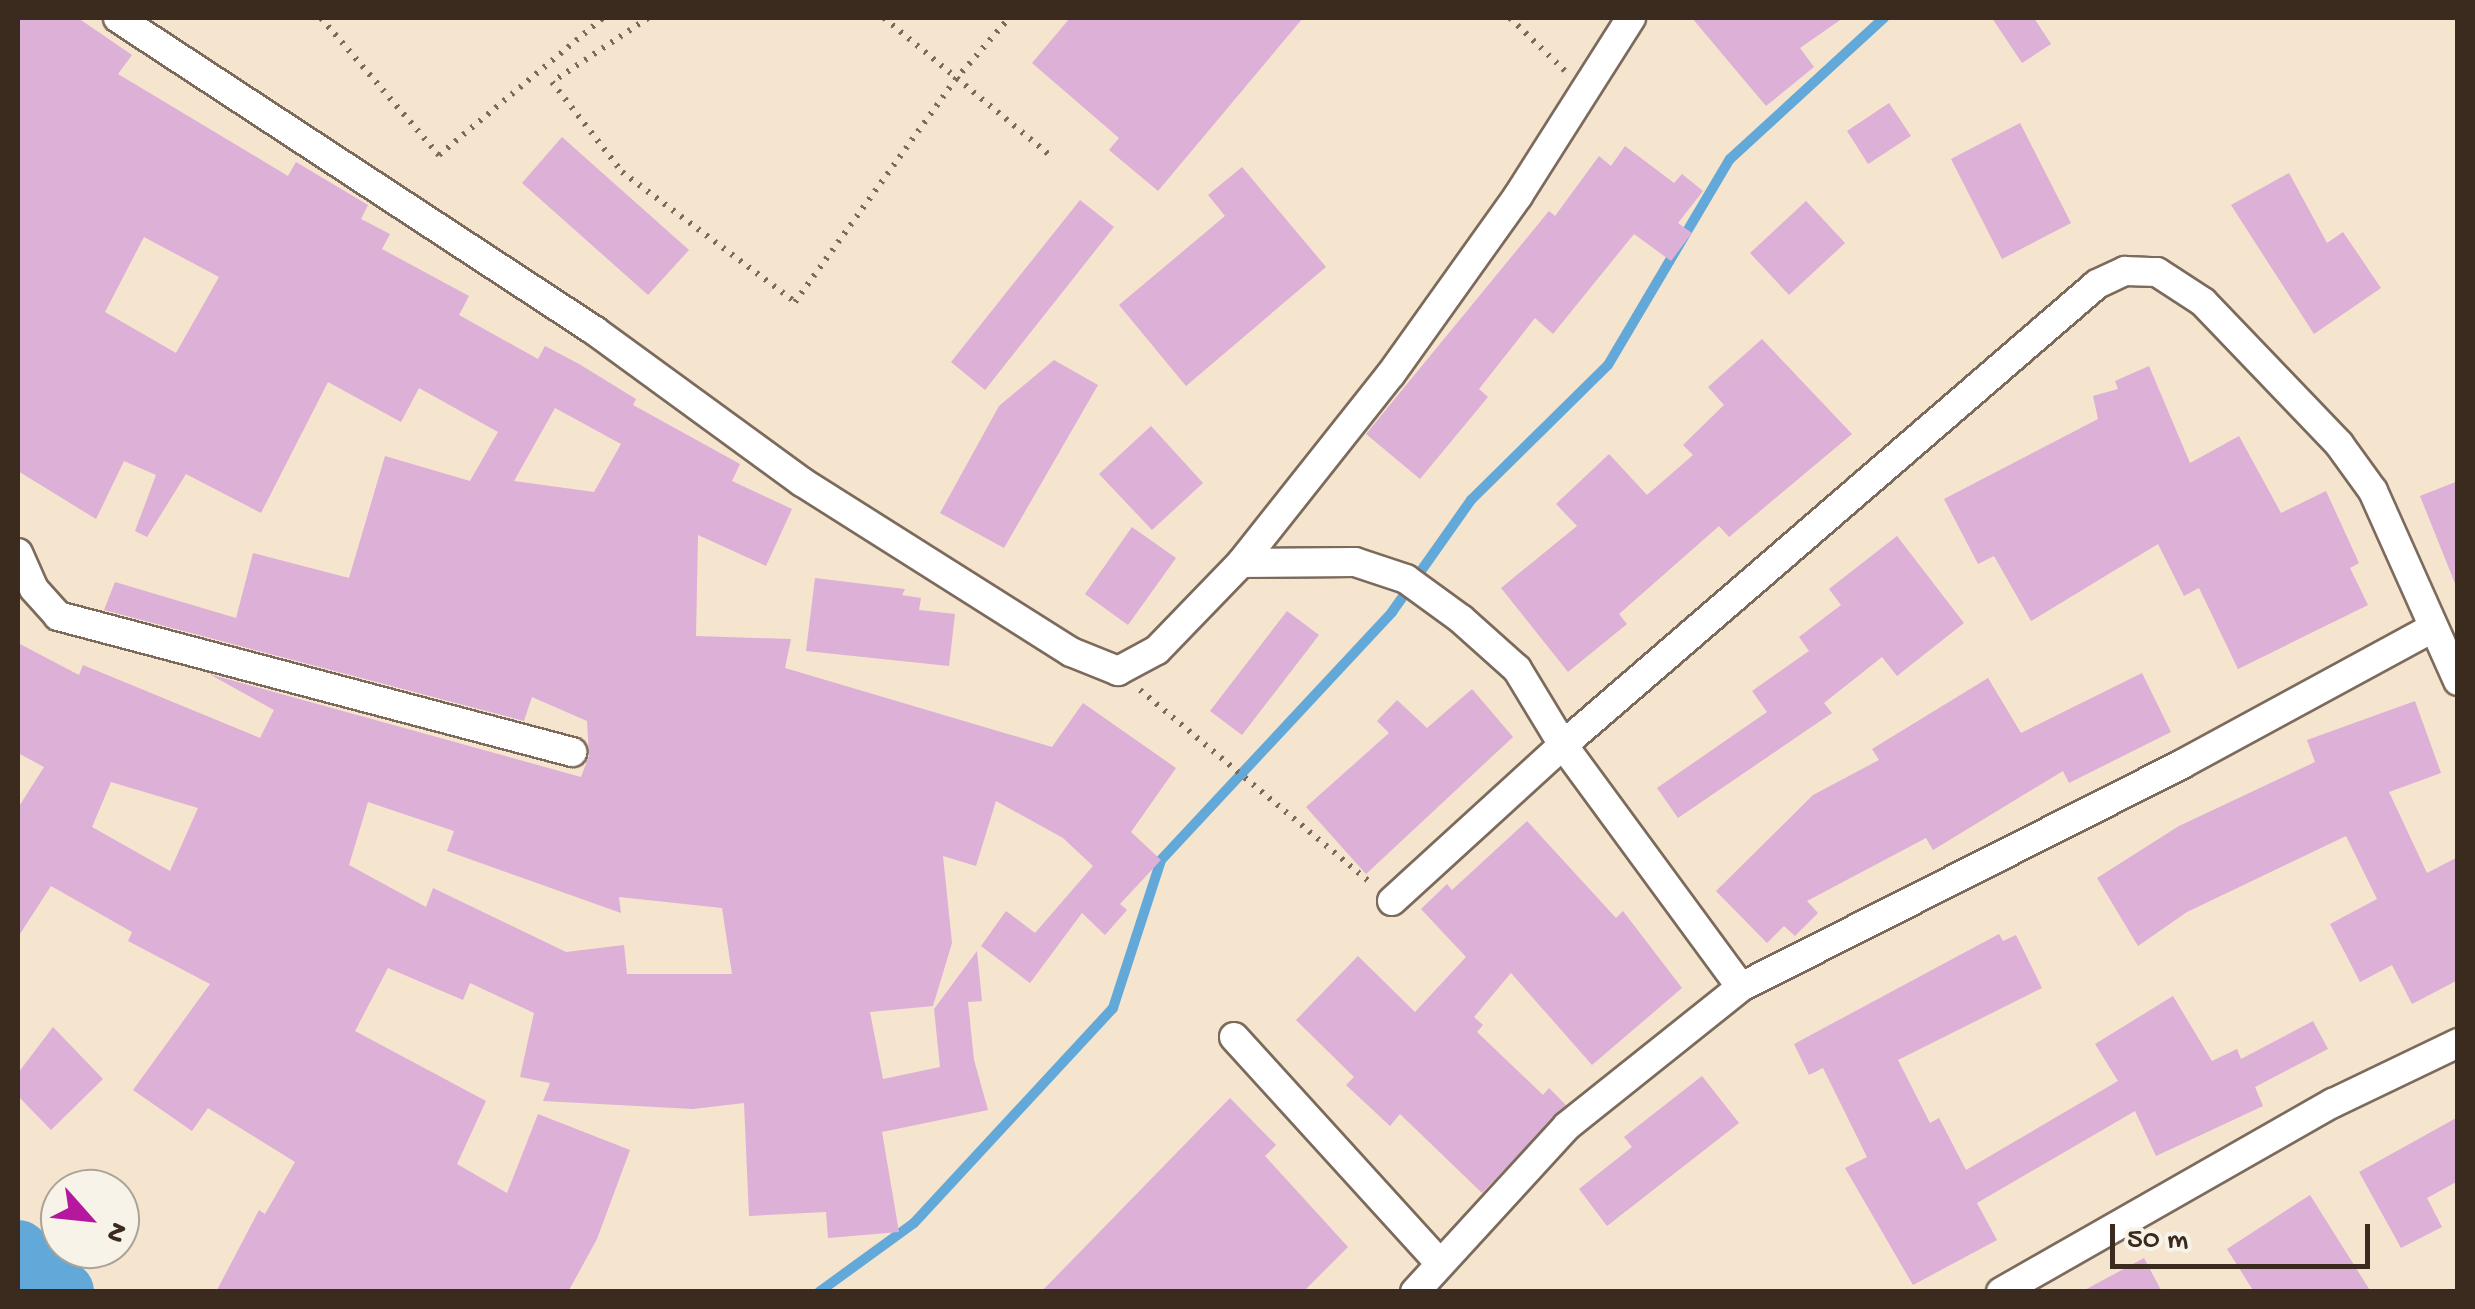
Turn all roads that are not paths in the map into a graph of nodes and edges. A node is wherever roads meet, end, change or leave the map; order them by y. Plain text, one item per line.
1 (118, 18) edge
2 (1631, 18) edge
3 (18, 553) edge
4 (1241, 563) junction
5 (2432, 628) junction
6 (2458, 681) edge
7 (1563, 745) junction
8 (572, 752) dead end
9 (1392, 901) road end
10 (1742, 987) junction
11 (1234, 1037) dead end
12 (2458, 1043) edge
13 (1440, 1262) junction
14 (1415, 1292) edge
15 (2000, 1292) edge

1 - 4 street
2 - 4 street
3 - 8 street
4 - 7 street
5 - 6 street
5 - 7 street
5 - 10 street
7 - 9 street
7 - 10 street
10 - 13 street
11 - 13 street
12 - 15 street
13 - 14 street

